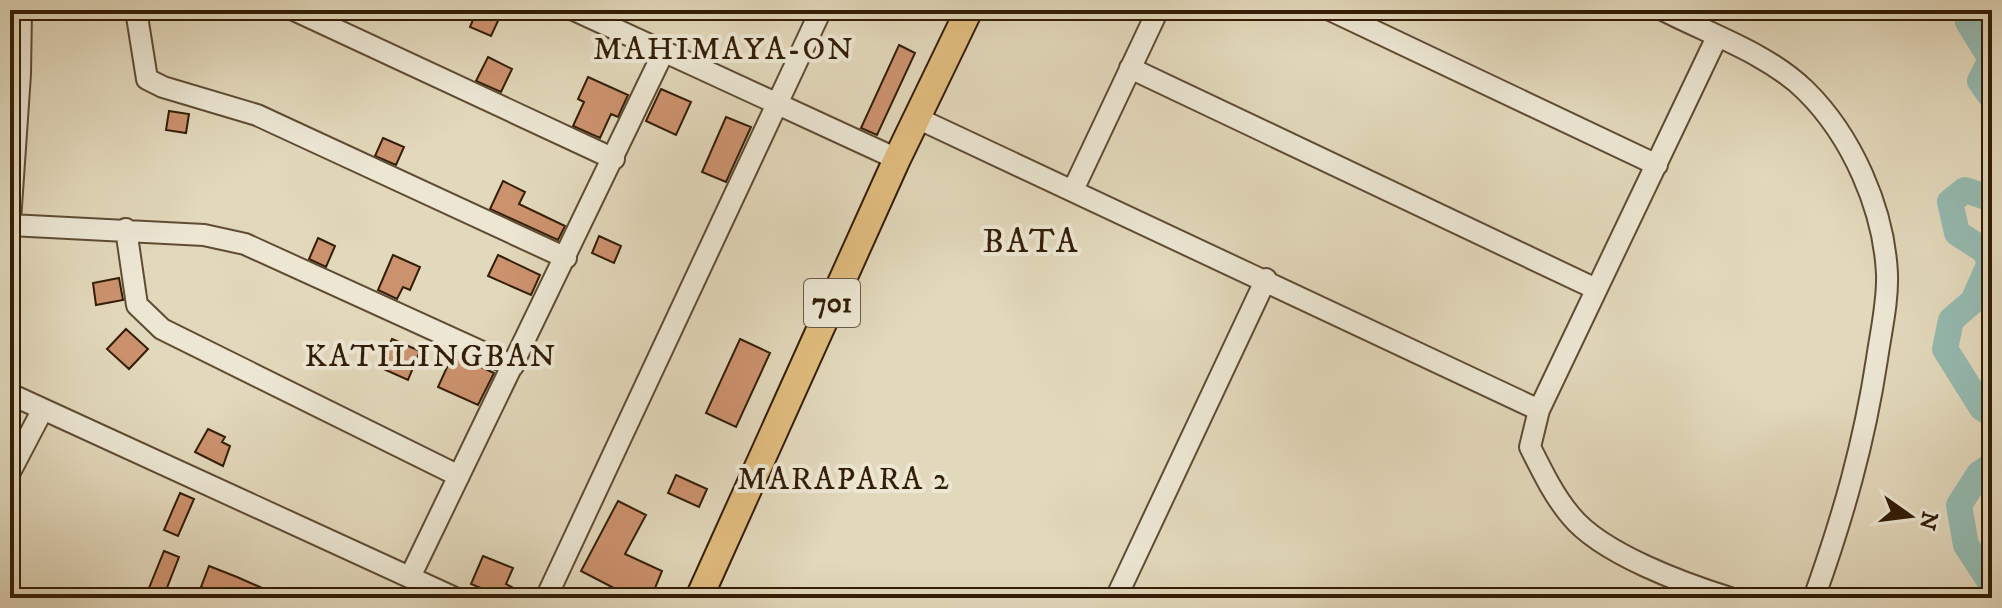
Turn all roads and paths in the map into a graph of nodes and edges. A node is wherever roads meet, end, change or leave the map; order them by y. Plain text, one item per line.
1 (21, 10) edge
2 (136, 10) edge
3 (294, 10) edge
4 (574, 10) edge
5 (821, 10) edge
6 (969, 10) edge
7 (1158, 10) edge
8 (1330, 10) edge
9 (1663, 10) edge
10 (1717, 37) junction
11 (664, 51) junction
12 (1130, 68) junction
13 (779, 104) junction
14 (917, 118) junction
15 (614, 159) junction
16 (897, 159) junction
17 (1657, 165) junction
18 (1073, 190) junction
19 (10, 223) edge
20 (126, 229) junction
21 (566, 258) junction
22 (1266, 279) junction
23 (1596, 289) junction
24 (513, 366) junction
25 (10, 394) edge
26 (1539, 410) junction
27 (42, 411) junction
28 (10, 472) edge
29 (459, 476) junction
30 (410, 577) junction
31 (455, 598) edge
32 (546, 598) edge
33 (699, 598) edge
34 (1116, 598) edge
35 (1730, 598) edge
36 (1814, 598) edge

1 - 19 street
2 - 21 street
3 - 15 street
4 - 11 street
5 - 13 street
6 - 14 main road, 701
7 - 12 street
8 - 17 street
9 - 10 street
10 - 17 street
10 - 36 street
11 - 13 street
11 - 15 street
12 - 18 street
12 - 23 street
13 - 16 street
13 - 32 street
14 - 16 main road, 701
14 - 18 street
15 - 21 street
16 - 33 main road, 701
17 - 23 street
18 - 22 street
19 - 20 street
20 - 24 street
20 - 29 street
21 - 24 street
22 - 26 street
22 - 34 street
23 - 26 street
24 - 29 street
25 - 27 street
26 - 35 street
27 - 28 street
27 - 30 street
29 - 30 street
30 - 31 street

